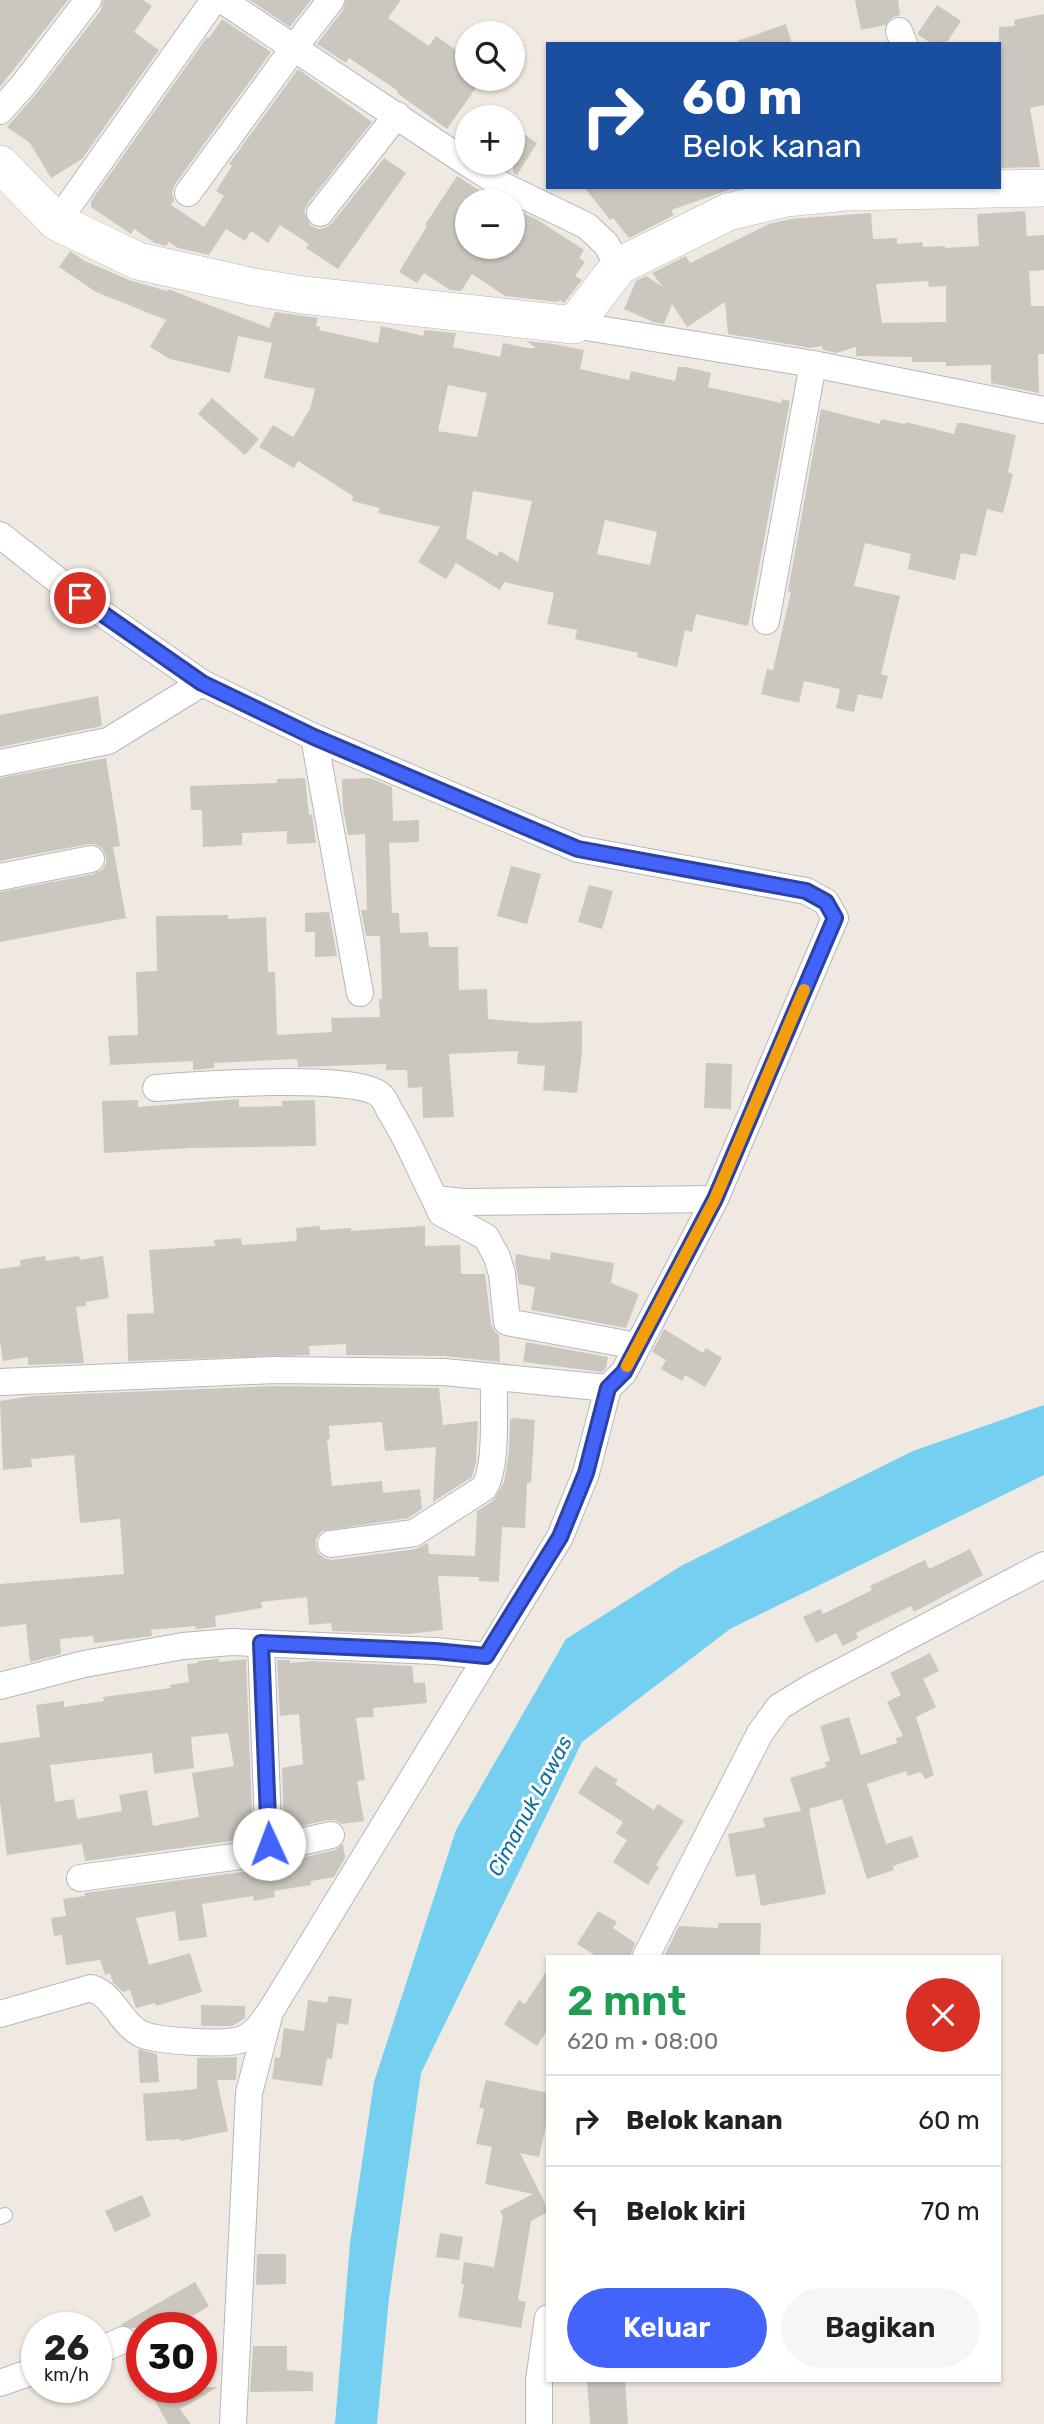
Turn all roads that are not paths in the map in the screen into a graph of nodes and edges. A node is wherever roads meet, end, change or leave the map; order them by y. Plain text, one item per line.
1 (88, 0) edge
2 (214, 0) edge
3 (222, 0) edge
4 (331, 0) edge
5 (293, 49) junction
6 (0, 111) edge
7 (397, 116) junction
8 (2, 160) edge
9 (1001, 188) edge
10 (1044, 188) edge
11 (930, 189) edge
12 (188, 193) dead end
13 (320, 213) dead end
14 (57, 222) junction
15 (619, 267) junction
16 (574, 325) junction
17 (813, 364) junction
18 (1044, 410) edge
19 (0, 535) edge
20 (766, 621) dead end
21 (202, 683) junction
22 (314, 737) junction
23 (0, 763) edge
24 (91, 859) dead end
25 (0, 877) edge
26 (360, 993) dead end
27 (156, 1088) dead end
28 (435, 1199) junction
29 (715, 1199) junction
30 (638, 1346) junction
31 (494, 1377) junction
32 (0, 1382) edge
33 (608, 1388) junction
34 (331, 1544) dead end
35 (1044, 1565) edge
36 (261, 1643) junction
37 (486, 1656) junction
38 (0, 1686) edge
39 (331, 1835) dead end
40 (270, 1849) junction
41 (80, 1878) dead end
42 (647, 1955) edge
43 (270, 2012) junction
44 (0, 2014) edge
45 (546, 2332) edge
46 (123, 2340) dead end
47 (112, 2345) edge
48 (21, 2376) edge
49 (0, 2383) edge
50 (233, 2424) edge
51 (539, 2424) edge

1 - 6 street
2 - 14 street
3 - 5 street
4 - 5 street
5 - 7 street
5 - 12 street
7 - 13 street
7 - 15 street
8 - 14 street
9 - 10 street
11 - 15 street
14 - 16 street
15 - 16 street
16 - 17 street
17 - 18 street
17 - 20 street
19 - 21 street
21 - 22 street
21 - 23 street
22 - 26 street
22 - 29 street
24 - 25 street
27 - 28 street
28 - 29 street
28 - 30 street
29 - 30 street
30 - 33 street
31 - 32 street
31 - 33 street
31 - 34 street
33 - 37 street
35 - 42 street
36 - 37 street
36 - 38 street
36 - 40 street
37 - 43 street
39 - 40 street
40 - 41 street
43 - 44 street
43 - 50 street
45 - 51 street
46 - 47 street
48 - 49 street

